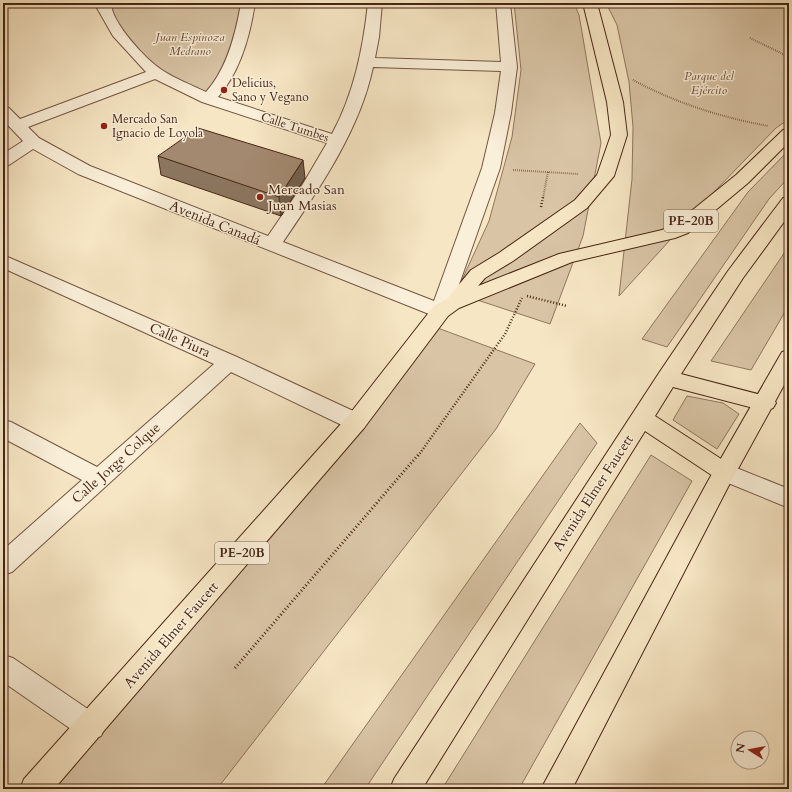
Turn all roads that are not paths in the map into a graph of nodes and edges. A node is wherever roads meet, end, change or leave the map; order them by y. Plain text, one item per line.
1 (104, 3) edge
2 (248, 3) edge
3 (375, 3) edge
4 (503, 3) edge
5 (590, 3) edge
6 (368, 62) junction
7 (509, 67) junction
8 (156, 73) junction
9 (208, 99) junction
10 (3, 111) edge
11 (17, 126) junction
12 (789, 133) edge
13 (338, 141) junction
14 (33, 142) junction
15 (3, 161) edge
16 (789, 202) edge
17 (271, 245) junction
18 (3, 261) edge
19 (447, 308) junction
20 (789, 357) edge
21 (230, 362) junction
22 (667, 378) junction
23 (765, 403) junction
24 (642, 418) junction
25 (356, 422) junction
26 (3, 428) edge
27 (724, 472) junction
28 (99, 478) junction
29 (789, 499) edge
30 (3, 565) edge
31 (3, 667) edge
32 (91, 728) junction
33 (35, 789) edge
34 (405, 789) edge
35 (556, 789) edge

1 - 8 street, Calle Tumbes
2 - 9 street
3 - 6 street
4 - 7 street, Avenida Elmer Faucett
5 - 19 main road
6 - 7 street
6 - 13 street
7 - 19 street, Avenida Elmer Faucett
8 - 9 street, Calle Tumbes
8 - 11 street
9 - 13 street, Calle Tumbes
10 - 11 street, Avenida Canadá
11 - 14 street, Avenida Canadá
12 - 19 main road, PE-20B
13 - 17 street
14 - 15 street
14 - 17 street, Avenida Canadá
16 - 22 main road, Avenida Elmer Faucett
17 - 19 street, Avenida Canadá
18 - 21 street, Calle Piura
19 - 25 main road, Avenida Elmer Faucett / PE-20B
20 - 23 main road
21 - 25 street, Calle Piura
21 - 28 street, Calle Jorge Colque
22 - 23 main road
22 - 24 main road, Avenida Elmer Faucett
23 - 27 main road
24 - 27 main road
24 - 34 main road, Avenida Elmer Faucett
25 - 32 main road, Avenida Elmer Faucett / PE-20B
26 - 28 street
27 - 29 street
27 - 35 main road
28 - 30 street, Calle Jorge Colque
31 - 32 street
32 - 33 main road, Avenida Elmer Faucett / PE-20B

